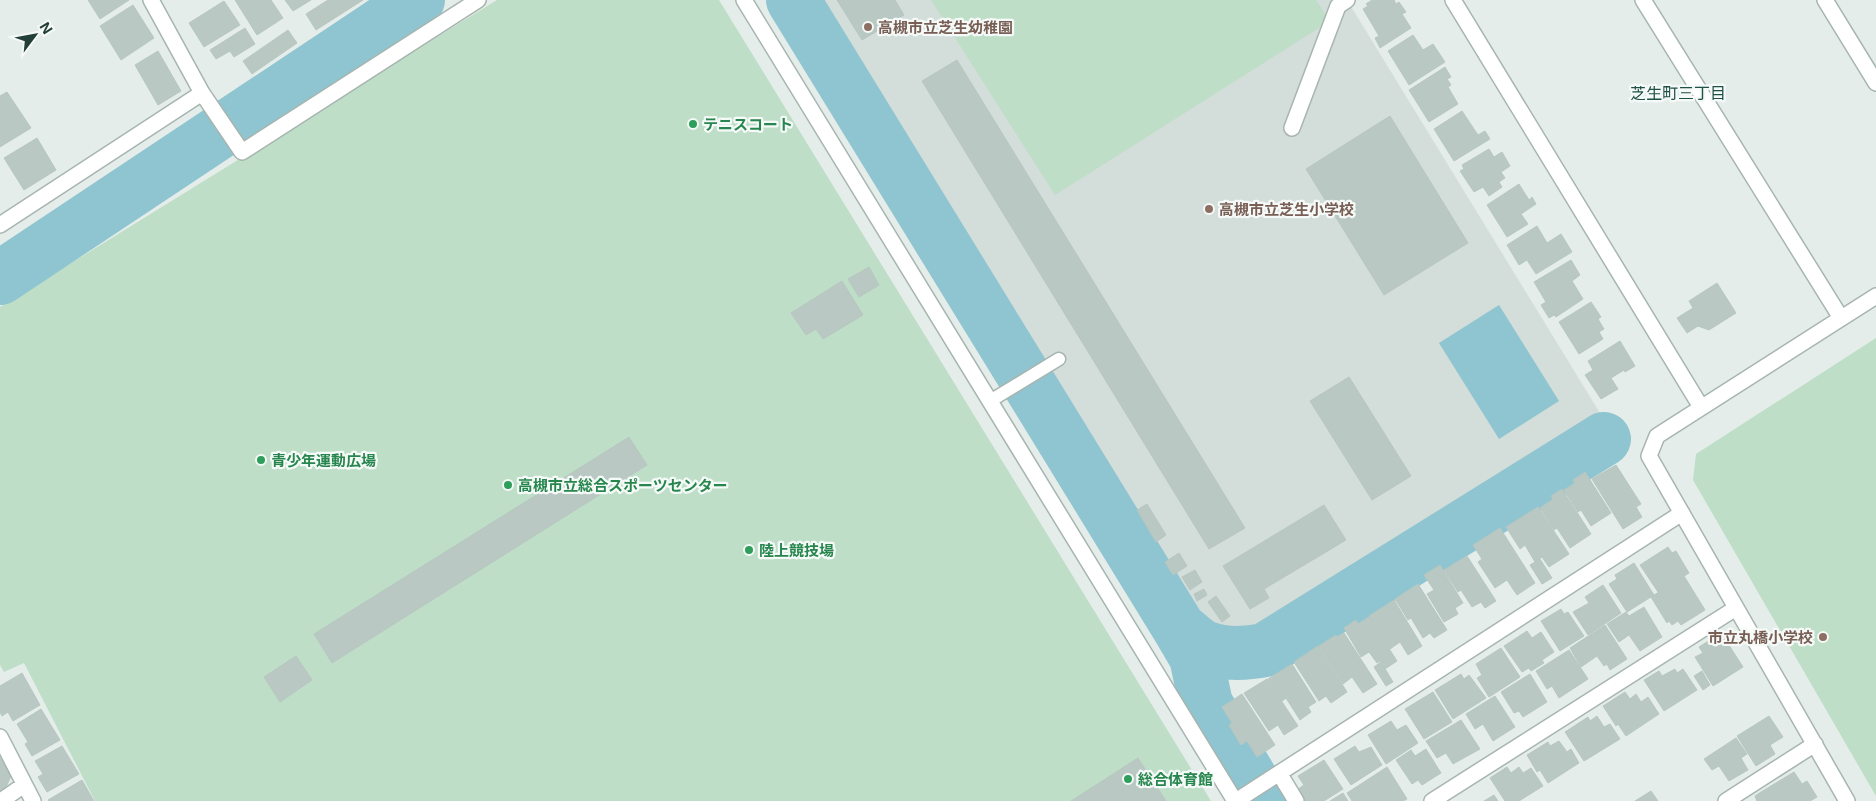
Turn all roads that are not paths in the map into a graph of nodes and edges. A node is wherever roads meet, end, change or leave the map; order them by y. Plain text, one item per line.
1 (151, 0) edge
2 (478, 0) edge
3 (744, 0) edge
4 (1347, 0) edge
5 (1454, 0) edge
6 (1643, 0) edge
7 (1825, 0) edge
8 (1876, 83) edge
9 (206, 99) junction
10 (1292, 128) dead end
11 (0, 225) edge
12 (1876, 296) edge
13 (1841, 318) junction
14 (1059, 359) dead end
15 (990, 402) junction
16 (1701, 407) junction
17 (1682, 513) junction
18 (1736, 608) junction
19 (0, 738) edge
20 (1815, 744) junction
21 (1273, 776) junction
22 (24, 785) junction
23 (1, 801) edge
24 (33, 801) edge
25 (1235, 801) edge
26 (1296, 801) edge
27 (1432, 801) edge
28 (1726, 801) edge
29 (1848, 801) edge

1 - 9 street
2 - 9 street
3 - 15 street
4 - 10 street
5 - 16 street
6 - 13 street
7 - 8 street
9 - 11 street
12 - 13 street
13 - 16 street
14 - 15 lane
15 - 25 street
16 - 17 street
17 - 18 street
17 - 21 street
18 - 20 street
18 - 27 street
19 - 22 street
20 - 28 street
20 - 29 street
21 - 25 street
21 - 26 street
22 - 23 street
22 - 24 street

